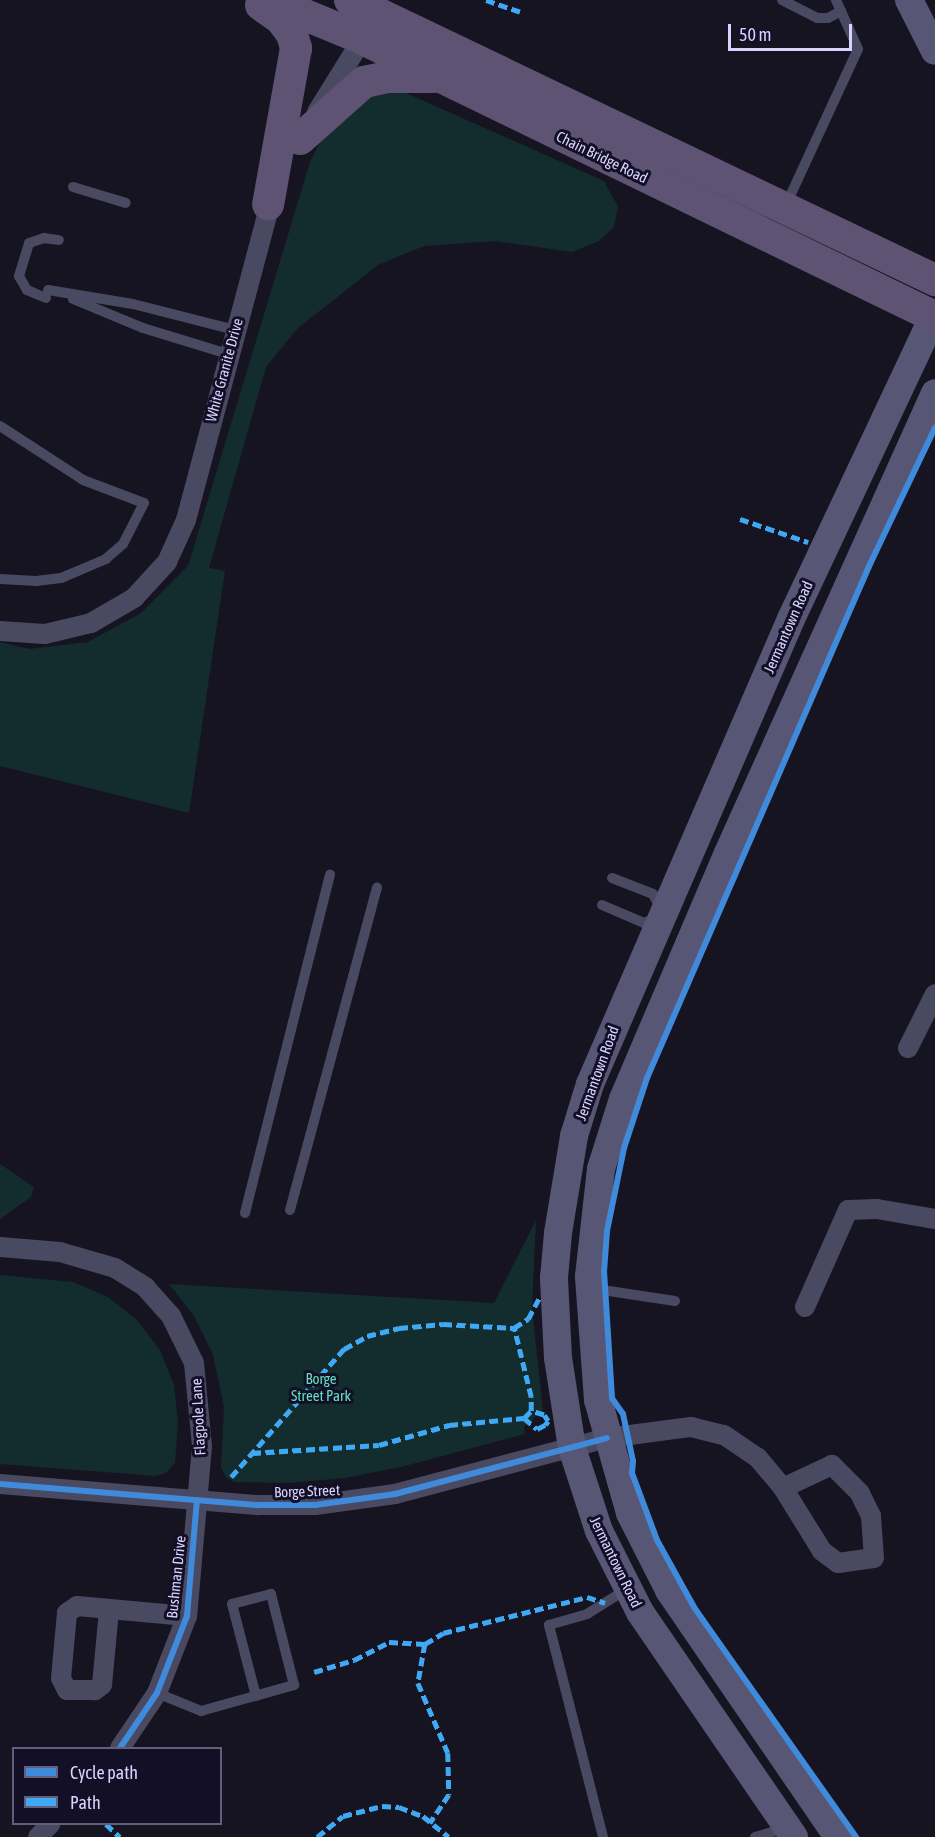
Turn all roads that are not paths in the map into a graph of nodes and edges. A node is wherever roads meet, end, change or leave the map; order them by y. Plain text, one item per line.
1 (252, 0) edge
2 (268, 0) edge
3 (782, 0) edge
4 (836, 0) edge
5 (909, 0) edge
6 (841, 11) junction
7 (368, 13) edge
8 (935, 51) edge
9 (442, 79) junction
10 (300, 139) junction
11 (73, 187) dead end
12 (126, 203) dead end
13 (268, 205) junction
14 (784, 210) junction
15 (59, 240) dead end
16 (935, 280) edge
17 (59, 293) junction
18 (934, 315) edge
19 (235, 330) junction
20 (228, 354) junction
21 (935, 393) edge
22 (0, 426) edge
23 (0, 579) edge
24 (0, 631) edge
25 (330, 874) dead end
26 (612, 878) dead end
27 (377, 888) dead end
28 (602, 905) dead end
29 (664, 915) junction
30 (933, 1004) edge
31 (908, 1048) dead end
32 (290, 1210) dead end
33 (245, 1213) dead end
34 (935, 1219) edge
35 (0, 1247) edge
36 (589, 1288) junction
37 (675, 1301) dead end
38 (805, 1307) dead end
39 (607, 1438) junction
40 (572, 1448) junction
41 (0, 1484) edge
42 (783, 1488) junction
43 (197, 1500) junction
44 (627, 1589) junction
45 (110, 1610) dead end
46 (187, 1616) junction
47 (157, 1693) junction
48 (256, 1696) junction
49 (121, 1747) edge
50 (49, 1825) edge
51 (791, 1832) edge
52 (38, 1837) edge
53 (603, 1837) edge
54 (755, 1837) edge
55 (838, 1837) edge

1 - 13 main road
2 - 7 main road, Chain Bridge Road
3 - 6 lane
4 - 6 lane
5 - 8 main road
6 - 14 lane
7 - 9 main road, Chain Bridge Road
7 - 10 street, White Granite Drive
7 - 14 main road, Chain Bridge Road
9 - 10 main road
9 - 18 main road, Chain Bridge Road
10 - 13 street, White Granite Drive
11 - 12 lane
13 - 19 street, White Granite Drive
14 - 16 main road, Chain Bridge Road
15 - 17 lane
17 - 19 lane
17 - 20 lane
18 - 29 main road, Jermantown Road
19 - 20 street, White Granite Drive
20 - 24 street, White Granite Drive
21 - 36 main road
22 - 23 lane
25 - 33 lane
26 - 29 lane
27 - 32 lane
28 - 29 lane
29 - 40 main road, Jermantown Road
30 - 31 street
34 - 38 street
35 - 43 street, Flagpole Lane
36 - 37 lane
36 - 39 main road
39 - 40 street, Borge Street
39 - 42 street, Borge Street
39 - 55 main road
40 - 43 street, Borge Street
40 - 44 main road, Jermantown Road
41 - 43 street, Borge Street
42 - 42 street, Borge Street
43 - 46 street, Bushman Drive
44 - 51 main road, Jermantown Road
44 - 53 lane
45 - 46 street
46 - 47 street, Bushman Drive
47 - 48 lane
47 - 49 street, Bushman Drive
48 - 48 lane
50 - 52 street
51 - 54 lane

